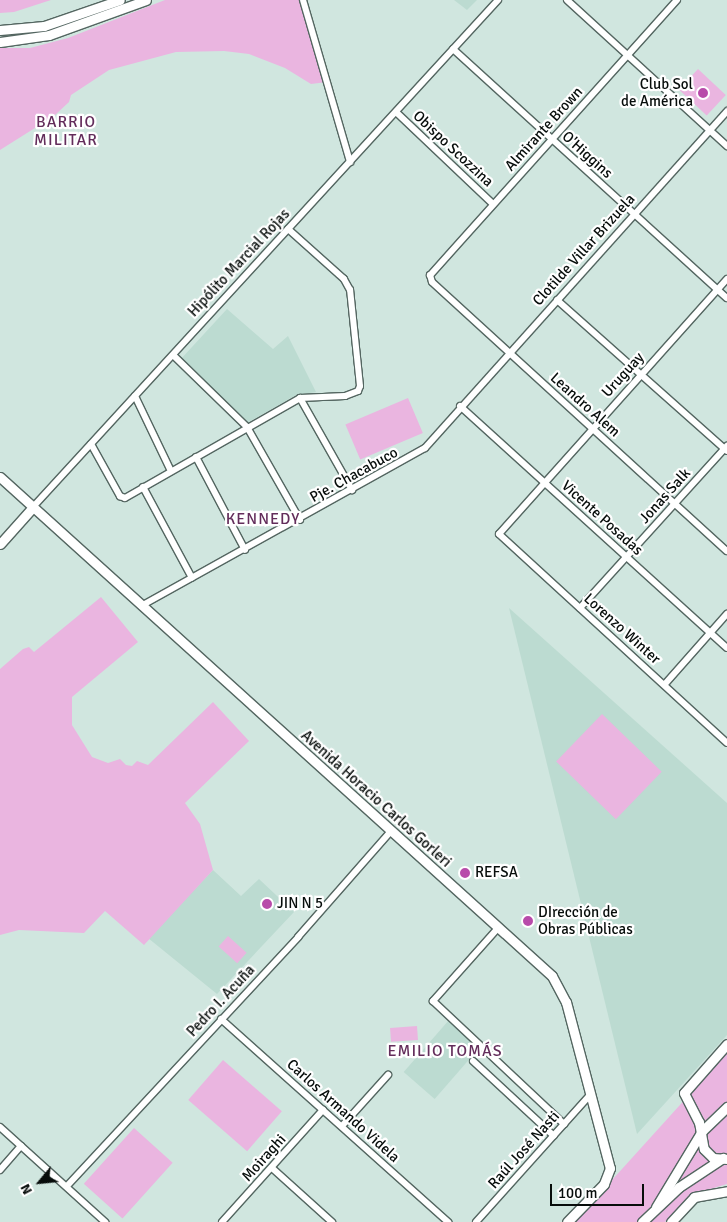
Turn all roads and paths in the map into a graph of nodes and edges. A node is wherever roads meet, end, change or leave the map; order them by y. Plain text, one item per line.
1 (120, 0) edge
2 (146, 0) edge
3 (303, 0) edge
4 (498, 0) edge
5 (566, 0) edge
6 (677, 0) edge
7 (0, 30) edge
8 (0, 42) edge
9 (453, 49) junction
10 (627, 56) junction
11 (727, 111) edge
12 (396, 112) junction
13 (710, 130) junction
14 (552, 140) junction
15 (727, 146) edge
16 (350, 162) junction
17 (493, 204) junction
18 (634, 214) junction
19 (288, 229) junction
20 (430, 275) joint
21 (727, 278) edge
22 (717, 289) junction
23 (727, 298) edge
24 (557, 300) junction
25 (509, 353) junction
26 (173, 355) junction
27 (641, 372) junction
28 (135, 396) junction
29 (300, 398) junction
30 (460, 406) junction
31 (247, 427) junction
32 (592, 428) junction
33 (91, 444) junction
34 (726, 448) edge
35 (196, 456) junction
36 (171, 471) junction
37 (0, 477) edge
38 (544, 482) junction
39 (143, 487) junction
40 (352, 490) junction
41 (675, 504) junction
42 (33, 508) junction
43 (300, 520) junction
44 (499, 534) joint
45 (0, 544) edge
46 (245, 550) junction
47 (727, 551) edge
48 (627, 557) junction
49 (192, 578) junction
50 (141, 606) junction
51 (580, 608) junction
52 (727, 614) edge
53 (710, 633) junction
54 (727, 648) edge
55 (665, 684) junction
56 (727, 743) edge
57 (391, 831) junction
58 (498, 928) junction
59 (222, 1019) junction
60 (727, 1044) edge
61 (473, 1061) dead end
62 (388, 1075) dead end
63 (591, 1094) junction
64 (727, 1108) edge
65 (323, 1110) junction
66 (564, 1124) junction
67 (342, 1126) junction
68 (0, 1127) edge
69 (702, 1131) junction
70 (554, 1136) junction
71 (22, 1146) junction
72 (725, 1158) edge
73 (272, 1168) junction
74 (0, 1170) edge
75 (67, 1186) junction
76 (727, 1191) edge
77 (656, 1207) junction
78 (328, 1221) edge
79 (105, 1222) edge
80 (222, 1222) edge
81 (448, 1222) edge
82 (476, 1222) edge
83 (568, 1222) edge
84 (642, 1222) edge
85 (670, 1222) edge

1 - 7 main road
2 - 8 main road
3 - 16 street
4 - 9 street, Hipólito Marcial Rojas
5 - 10 street
6 - 10 street, Almirante Brown
9 - 12 street, Hipólito Marcial Rojas
9 - 14 street, O'Higgins
10 - 13 street
10 - 14 street, Almirante Brown
11 - 13 street, Clotilde Villar Brizuela
12 - 16 street, Hipólito Marcial Rojas
12 - 17 street, Obispo Scozzina
13 - 15 street
13 - 18 street, Clotilde Villar Brizuela
14 - 17 street, Almirante Brown
14 - 18 street, O'Higgins
16 - 19 street, Hipólito Marcial Rojas
17 - 20 street, Almirante Brown
18 - 22 street, O'Higgins
18 - 24 street, Clotilde Villar Brizuela
19 - 26 street, Hipólito Marcial Rojas
19 - 29 street
20 - 25 street, Leandro Alem
21 - 22 street, Uruguay
22 - 23 street, O'Higgins
22 - 27 street, Uruguay
24 - 25 street, Clotilde Villar Brizuela
24 - 27 street
25 - 30 street, Clotilde Villar Brizuela
25 - 32 street, Leandro Alem
26 - 28 street, Hipólito Marcial Rojas
26 - 31 street
27 - 32 street, Uruguay
27 - 34 street
28 - 33 street, Hipólito Marcial Rojas
28 - 36 street
29 - 31 street
29 - 40 street
30 - 38 street, Vicente Posadas
30 - 40 street, Pje. Chacabuco
31 - 35 street
31 - 43 street
32 - 38 street, Uruguay
32 - 41 street, Leandro Alem
33 - 39 street
33 - 42 street, Hipólito Marcial Rojas
34 - 41 street, Jonas Salk
35 - 36 street
35 - 46 street
36 - 39 street
37 - 42 main road, Avenida Horacio Carlos Gorleri
38 - 44 street, Uruguay
38 - 48 street, Vicente Posadas
39 - 49 street
40 - 43 street, Pje. Chacabuco
41 - 47 street, Leandro Alem
41 - 48 street, Jonas Salk
42 - 45 main road, Hipólito Marcial Rojas
42 - 50 main road, Avenida Horacio Carlos Gorleri
43 - 46 street, Pje. Chacabuco
44 - 51 street, Lorenzo Winter
46 - 49 street, Pje. Chacabuco
48 - 51 street, Jonas Salk
48 - 53 street, Vicente Posadas
49 - 50 street, Pje. Chacabuco
50 - 57 main road, Avenida Horacio Carlos Gorleri
51 - 55 street, Lorenzo Winter
52 - 53 street
53 - 54 street, Vicente Posadas
53 - 55 street
55 - 56 street, Lorenzo Winter
57 - 58 main road, Avenida Horacio Carlos Gorleri
57 - 59 street, Pedro I. Acuña
58 - 63 main road, Avenida Horacio Carlos Gorleri
58 - 66 street
59 - 65 street, Carlos Armando Videla
59 - 75 street, Pedro I. Acuña
60 - 69 main road
61 - 70 street
62 - 67 street
63 - 66 street, Raúl José Nasti
63 - 83 main road, Avenida Horacio Carlos Gorleri
64 - 69 main road
65 - 67 street, Carlos Armando Videla
65 - 73 street, Moiraghi
66 - 70 street, Raúl José Nasti
67 - 81 street, Carlos Armando Videla
68 - 71 street
69 - 72 main road
69 - 77 main road
70 - 82 street, Raúl José Nasti
71 - 74 street
71 - 75 street
72 - 77 main road
73 - 78 street
73 - 80 street, Moiraghi
75 - 79 street
76 - 85 main road
77 - 84 main road

